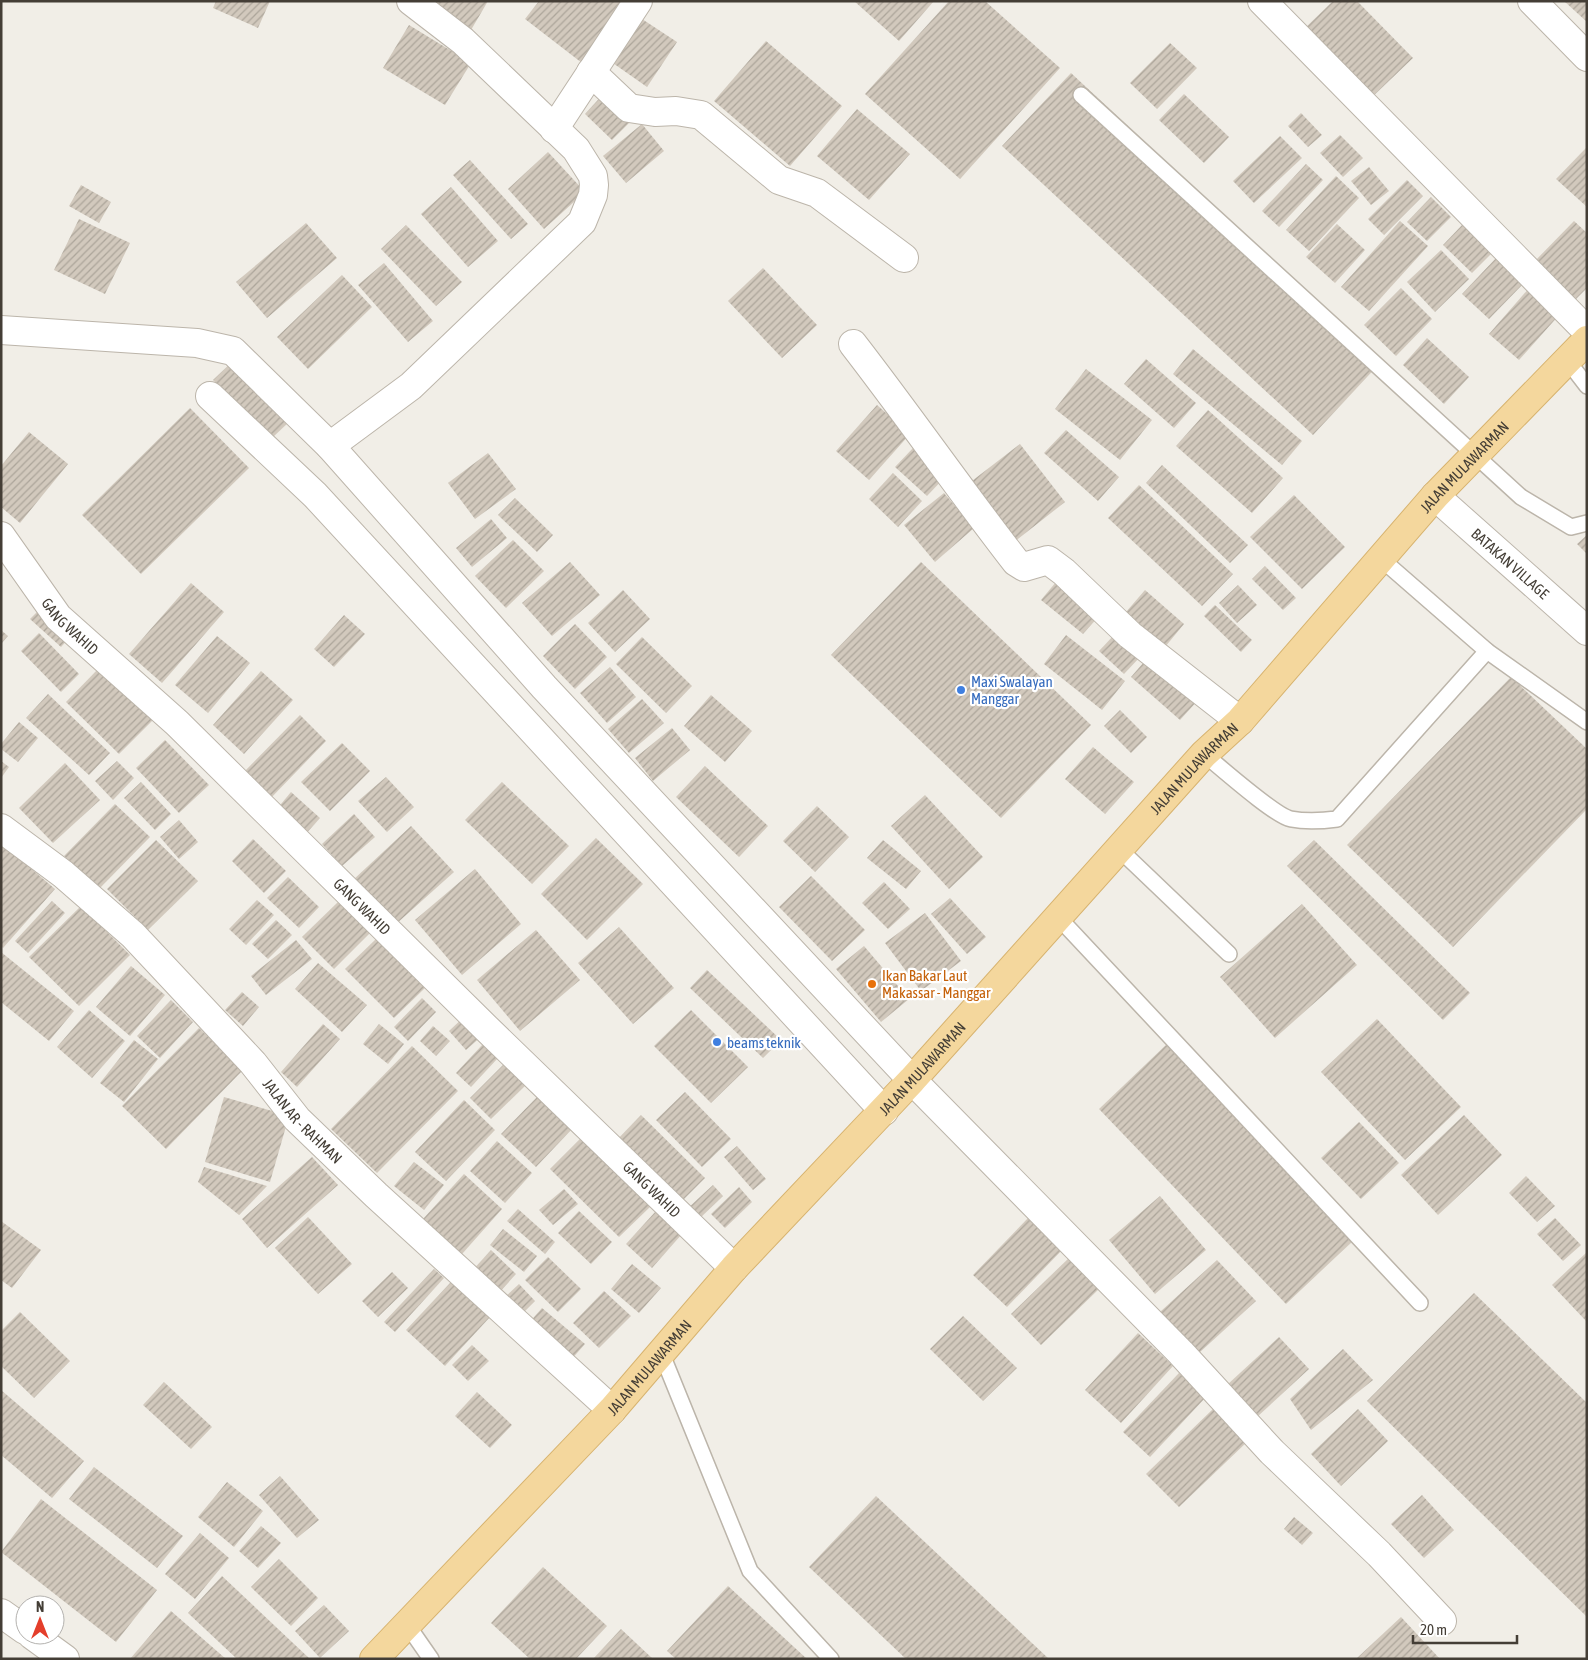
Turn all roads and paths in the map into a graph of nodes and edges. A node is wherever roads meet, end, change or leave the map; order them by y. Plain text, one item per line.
1 (412, 1) edge
2 (638, 1) edge
3 (1262, 1) edge
4 (1532, 1) edge
5 (1587, 57) edge
6 (591, 72) junction
7 (1081, 95) dead end
8 (554, 129) junction
9 (904, 258) dead end
10 (1, 330) edge
11 (1587, 331) edge
12 (1587, 340) edge
13 (852, 344) dead end
14 (1567, 360) junction
15 (1587, 386) edge
16 (210, 396) dead end
17 (330, 446) junction
18 (1477, 455) junction
19 (1435, 496) junction
20 (1587, 523) edge
21 (1, 536) edge
22 (1380, 558) junction
23 (1587, 631) edge
24 (1487, 651) junction
25 (1240, 720) junction
26 (1587, 722) edge
27 (1204, 754) junction
28 (1, 828) edge
29 (1119, 849) junction
30 (1058, 917) junction
31 (1229, 954) dead end
32 (912, 1080) junction
33 (884, 1111) junction
34 (734, 1268) junction
35 (1420, 1303) dead end
36 (661, 1352) junction
37 (612, 1410) junction
38 (1, 1613) edge
39 (1442, 1620) dead end
40 (15, 1623) edge
41 (406, 1623) junction
42 (46, 1645) edge
43 (65, 1659) edge
44 (374, 1659) edge
45 (431, 1659) edge
46 (831, 1659) edge

1 - 8 street
2 - 6 street
3 - 11 street
4 - 5 street
6 - 8 street
6 - 9 street
7 - 18 lane
8 - 17 street
10 - 17 street
12 - 14 main road, JALAN MULAWARMAN
13 - 25 street
14 - 15 lane
14 - 18 main road, JALAN MULAWARMAN
16 - 33 street
17 - 32 street
18 - 19 main road, JALAN MULAWARMAN
18 - 20 lane
19 - 22 main road, JALAN MULAWARMAN
19 - 23 street, BATAKAN VILLAGE
21 - 34 street, GANG WAHID
22 - 24 lane
22 - 25 main road, JALAN MULAWARMAN
24 - 26 lane
24 - 27 lane
25 - 27 main road, JALAN MULAWARMAN
27 - 29 main road, JALAN MULAWARMAN
28 - 37 street, JALAN AR - RAHMAN
29 - 30 main road, JALAN MULAWARMAN
29 - 31 lane
30 - 32 main road, JALAN MULAWARMAN
30 - 35 lane
32 - 33 main road, JALAN MULAWARMAN
32 - 39 street
33 - 34 main road, JALAN MULAWARMAN
34 - 36 main road, JALAN MULAWARMAN
36 - 37 main road, JALAN MULAWARMAN
36 - 46 lane
37 - 41 main road, JALAN MULAWARMAN
38 - 40 street
41 - 44 main road, JALAN MULAWARMAN
41 - 45 lane
42 - 43 street

